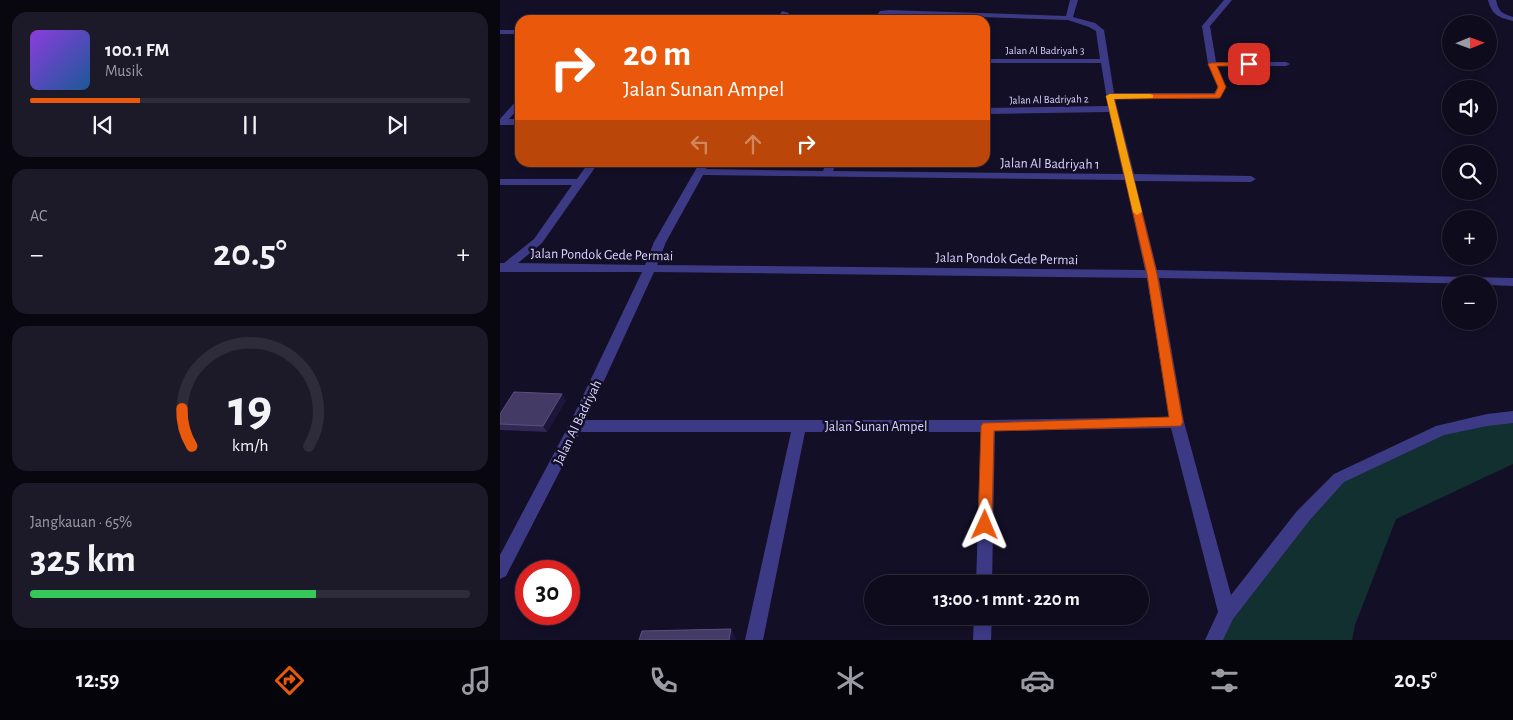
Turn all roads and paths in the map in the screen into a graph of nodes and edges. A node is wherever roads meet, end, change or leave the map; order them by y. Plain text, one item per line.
1 (1074, 0) edge
2 (1228, 0) edge
3 (1492, 0) edge
4 (881, 15) edge
5 (979, 15) edge
6 (990, 15) edge
7 (1069, 18) junction
8 (1513, 19) edge
9 (500, 32) edge
10 (515, 32) edge
11 (990, 61) edge
12 (1104, 61) junction
13 (1212, 64) junction
14 (1286, 64) dead end
15 (1110, 96) junction
16 (515, 107) edge
17 (1112, 109) junction
18 (990, 111) edge
19 (501, 122) edge
20 (515, 122) edge
21 (590, 167) edge
22 (702, 167) edge
23 (830, 167) edge
24 (827, 174) junction
25 (1129, 178) junction
26 (1251, 179) dead end
27 (500, 182) edge
28 (579, 182) junction
29 (502, 270) edge
30 (649, 270) junction
31 (1152, 274) junction
32 (1513, 282) edge
33 (1513, 417) edge
34 (1176, 422) junction
35 (576, 426) junction
36 (798, 426) junction
37 (988, 426) junction
38 (500, 572) edge
39 (984, 575) edge
40 (1228, 613) junction
41 (983, 625) edge
42 (754, 640) edge
43 (982, 640) edge
44 (1214, 640) edge

1 - 7 street
2 - 13 street
3 - 8 street
4 - 5 street
6 - 7 street
7 - 12 street
9 - 10 street
11 - 12 street, Jalan Al Badriyah 3
12 - 15 street
13 - 14 street
13 - 15 street
15 - 17 street
16 - 19 street
17 - 18 street, Jalan Al Badriyah 2
17 - 25 street
19 - 20 street
21 - 28 street
22 - 24 street, Jalan Al Badriyah 1
22 - 30 street, Jalan Al Badriyah
23 - 24 street
24 - 25 street, Jalan Al Badriyah 1
25 - 26 street, Jalan Al Badriyah 1
25 - 31 street
27 - 28 street
28 - 29 street
29 - 30 street, Jalan Pondok Gede Permai
30 - 31 street, Jalan Pondok Gede Permai
30 - 35 street, Jalan Al Badriyah
31 - 32 street, Jalan Pondok Gede Permai
31 - 34 street
33 - 40 street
34 - 37 street, Jalan Sunan Ampel
34 - 40 street
35 - 36 street, Jalan Sunan Ampel
35 - 38 street, Jalan Al Badriyah
36 - 37 street, Jalan Sunan Ampel
36 - 42 street
37 - 39 street
40 - 44 street
41 - 43 street

